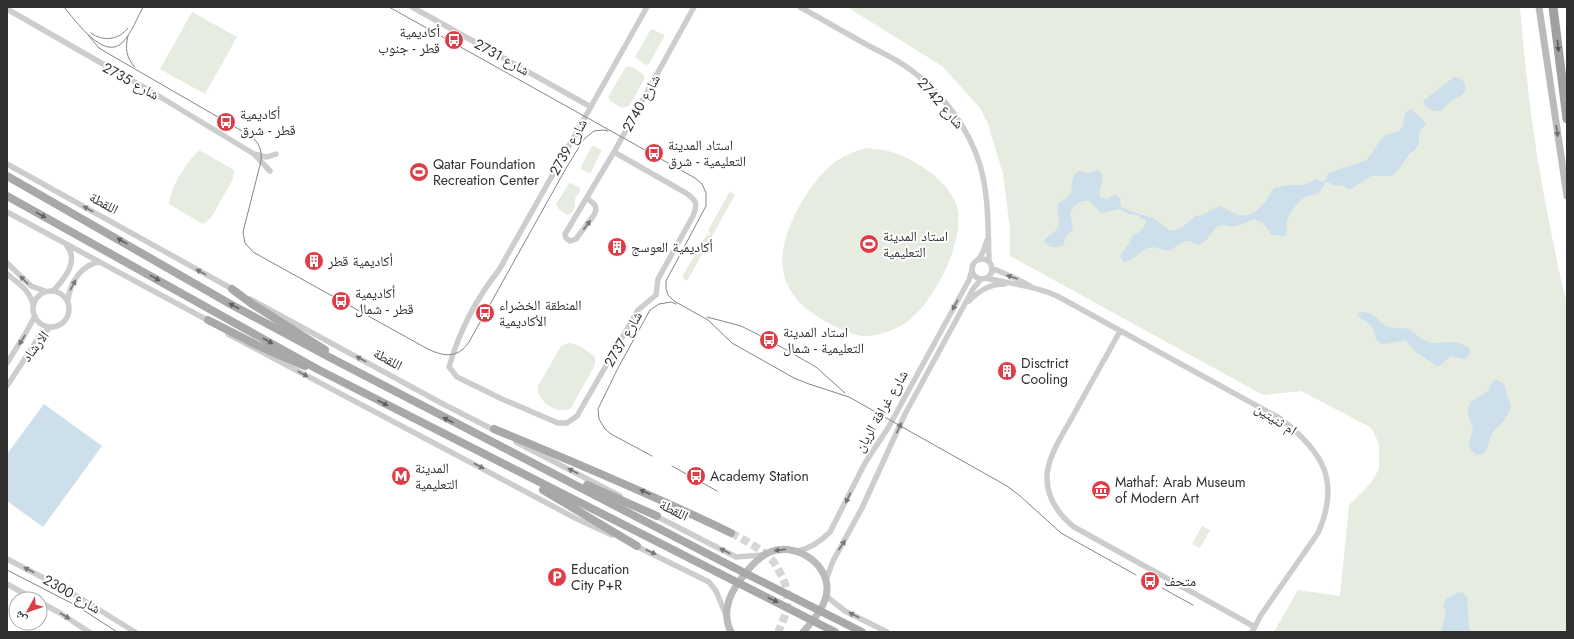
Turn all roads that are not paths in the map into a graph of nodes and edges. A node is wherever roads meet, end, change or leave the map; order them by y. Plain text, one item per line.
1 (412, 7) edge
2 (647, 7) edge
3 (694, 7) edge
4 (800, 7) edge
5 (1538, 7) edge
6 (1554, 7) edge
7 (7, 9) edge
8 (591, 107) junction
9 (1567, 119) edge
10 (614, 152) junction
11 (254, 154) junction
12 (276, 154) dead end
13 (7, 164) edge
14 (270, 170) dead end
15 (7, 176) edge
16 (7, 196) edge
17 (1567, 196) edge
18 (587, 198) junction
19 (7, 212) edge
20 (988, 238) junction
21 (64, 242) junction
22 (978, 260) junction
23 (989, 261) junction
24 (7, 262) edge
25 (100, 262) junction
26 (992, 268) junction
27 (972, 270) junction
28 (7, 274) edge
29 (984, 279) junction
30 (1016, 285) junction
31 (1032, 287) junction
32 (232, 289) junction
33 (54, 290) junction
34 (45, 291) junction
35 (68, 300) junction
36 (965, 305) junction
37 (33, 307) junction
38 (35, 316) junction
39 (208, 320) junction
40 (50, 327) junction
41 (1120, 331) junction
42 (7, 363) edge
43 (319, 370) junction
44 (451, 371) joint
45 (368, 378) junction
46 (7, 386) edge
47 (494, 429) junction
48 (483, 437) junction
49 (477, 451) junction
50 (657, 516) junction
51 (731, 533) tunnel mouth
52 (637, 546) junction
53 (798, 551) junction
54 (763, 555) junction
55 (7, 559) edge
56 (746, 573) junction
57 (826, 580) junction
58 (738, 583) junction
59 (7, 584) edge
60 (20, 591) edge
61 (826, 596) junction
62 (48, 606) edge
63 (820, 610) junction
64 (726, 616) junction
65 (813, 620) junction
66 (1253, 629) edge
67 (730, 631) edge
68 (89, 632) edge
69 (135, 632) edge
70 (803, 632) edge
71 (835, 632) edge
72 (862, 632) edge
73 (888, 632) edge

1 - 8 street, شارع 2731
2 - 8 street, شارع 2739
3 - 10 street, شارع 2740
4 - 20 street, شارع 2742
5 -> 17 main road
6 -> 9 highway
7 - 11 street, شارع 2735
8 - 44 street, شارع 2739
10 - 18 street, شارع 2740
10 - 44 street, شارع 2737
11 - 12 street, شارع 2735
11 - 14 street, شارع 2735
32 -> 13 street, اللقطة
45 -> 15 main road, اللقطة
16 -> 43 main road
18 -> 18 street, شارع 2740
19 - 21 street
20 - 22 street, شارع 2742
20 - 23 street, شارع 2742
21 - 25 street
21 - 33 street
22 - 23 street
22 - 27 street
23 - 26 street
34 -> 24 street
35 -> 25 street
25 - 39 street
26 - 29 street
31 -> 26 street, ام ثنيتين
27 - 29 street
27 -> 53 street, شارع غرافة الريان
28 - 37 street
29 - 30 street, ام ثنيتين
29 - 36 street, شارع غرافة الريان
30 - 31 street, ام ثنيتين
30 - 36 street, شارع غرافة الريان
31 - 41 street, ام ثنيتين
32 - 45 main road
47 -> 32 street, اللقطة
33 - 34 street
33 - 35 street
34 - 37 street
35 - 40 street
57 -> 36 street, شارع غرافة الريان
37 - 38 street
38 - 40 street
38 -> 42 street, الارشاد
39 - 43 main road
39 -> 52 street
40 - 46 street, الارشاد
41 - 66 street, ام ثنيتين
41 - 66 street, ام ثنيتين
43 -> 49 main road
48 -> 45 main road, اللقطة
50 -> 47 street, اللقطة
51 -> 47 main road
48 - 50 main road
48 - 56 main road, اللقطة
49 - 52 main road
49 - 58 main road
54 -> 50 street, اللقطة
52 -> 64 street
53 -> 54 main road, اللقطة
53 - 57 main road
54 - 56 main road, اللقطة
69 -> 55 street, شارع 2300
56 - 58 main road, اللقطة
56 - 63 main road, اللقطة
57 - 61 main road
58 - 64 main road, اللقطة
58 -> 65 main road
59 - 60 street, شارع 2300
61 - 63 main road
73 -> 61 street
62 -> 68 street, شارع 2300
63 - 65 main road
63 - 72 main road, اللقطة
64 - 67 main road
65 - 70 main road
65 - 71 main road

